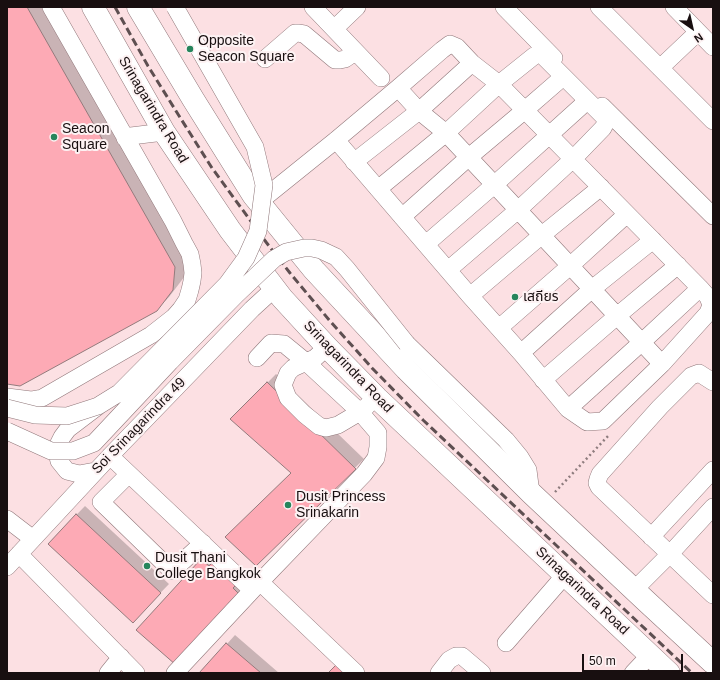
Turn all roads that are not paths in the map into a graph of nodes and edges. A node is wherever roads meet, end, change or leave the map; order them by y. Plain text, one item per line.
1 (51, 7) edge
2 (93, 7) edge
3 (138, 7) edge
4 (175, 7) edge
5 (313, 7) edge
6 (357, 7) edge
7 (504, 7) edge
8 (599, 7) edge
9 (674, 7) edge
10 (334, 29) junction
11 (707, 37) edge
12 (355, 52) junction
13 (265, 59) dead end
14 (472, 63) junction
15 (660, 68) junction
16 (563, 77) junction
17 (381, 78) dead end
18 (499, 84) junction
19 (398, 88) junction
20 (588, 101) junction
21 (525, 110) junction
22 (419, 111) junction
23 (713, 121) edge
24 (164, 132) junction
25 (446, 133) junction
26 (550, 135) junction
27 (125, 138) junction
28 (336, 140) junction
29 (469, 157) junction
30 (573, 159) junction
31 (354, 162) junction
32 (494, 185) junction
33 (601, 187) junction
34 (378, 189) junction
35 (259, 202) junction
36 (518, 210) junction
37 (627, 214) junction
38 (713, 216) edge
39 (402, 217) junction
40 (542, 235) junction
41 (653, 240) junction
42 (426, 244) junction
43 (678, 265) junction
44 (570, 266) junction
45 (448, 270) junction
46 (275, 288) junction
47 (700, 288) junction
48 (592, 289) junction
49 (470, 296) junction
50 (617, 316) junction
51 (499, 328) junction
52 (642, 342) junction
53 (327, 347) junction
54 (521, 353) junction
55 (257, 358) dead end
56 (306, 362) junction
57 (662, 364) junction
58 (543, 380) junction
59 (713, 382) edge
60 (7, 397) edge
61 (377, 398) junction
62 (98, 406) junction
63 (7, 408) edge
64 (568, 409) junction
65 (360, 412) junction
66 (7, 431) edge
67 (110, 456) junction
68 (713, 470) edge
69 (95, 471) junction
70 (129, 474) junction
71 (531, 493) junction
72 (713, 507) edge
73 (7, 519) edge
74 (651, 537) junction
75 (33, 539) junction
76 (203, 543) junction
77 (19, 554) junction
78 (669, 555) junction
79 (7, 567) edge
80 (565, 575) junction
81 (256, 586) junction
82 (634, 590) junction
83 (713, 595) edge
84 (506, 643) dead end
85 (650, 655) junction
86 (710, 655) edge
87 (121, 657) junction
88 (108, 673) edge
89 (136, 673) edge
90 (175, 673) edge
91 (356, 673) edge
92 (438, 673) edge
93 (482, 673) edge
94 (633, 673) edge
95 (668, 673) edge

1 - 27 street
2 - 24 main road, Srinagarindra Road
3 - 35 main road
4 - 62 street, bridge
5 - 10 street
6 - 10 street
7 - 38 street
8 - 15 street
9 - 11 street
10 - 12 street
11 - 15 street
12 - 13 street
12 - 17 street
14 - 18 street
14 - 19 street
14 - 22 street
15 - 23 street
16 - 18 street
16 - 20 street
16 - 21 street
18 - 21 street
18 - 25 street
19 - 22 street
19 - 28 street
20 - 26 street
20 - 30 street
21 - 26 street
21 - 29 street
22 - 25 street
22 - 31 street
24 - 27 street
24 - 46 main road, Srinagarindra Road
25 - 29 street
25 - 34 street
26 - 30 street
26 - 32 street
27 - 60 street
28 - 31 street
28 - 35 street
29 - 32 street
29 - 39 street
30 - 33 street
30 - 36 street
31 - 34 street
32 - 36 street
32 - 42 street
33 - 37 street
33 - 40 street
34 - 39 street
35 - 71 main road
36 - 40 street
36 - 45 street
37 - 41 street
37 - 44 street
39 - 42 street
40 - 44 street
40 - 49 street
41 - 43 street
41 - 48 street
42 - 45 street
43 - 47 street
43 - 50 street
44 - 48 street
44 - 51 street
45 - 49 street
46 - 53 main road, Srinagarindra Road
46 - 67 street, Soi Srinagarindra 49
47 - 52 street
47 - 57 street
48 - 50 street
48 - 54 street
49 - 51 street
50 - 52 street
50 - 58 street
51 - 54 street
52 - 57 street
52 - 64 street
53 - 56 street
53 - 61 main road, Srinagarindra Road
54 - 58 street
55 - 56 street
56 - 65 street
56 - 65 street
57 - 64 street
58 - 64 street
59 - 74 street
61 - 65 street
61 - 80 main road, Srinagarindra Road
62 - 63 street, bridge
62 - 69 street, bridge
65 - 81 street
66 - 71 street, bridge
67 - 69 street, Soi Srinagarindra 49
67 - 70 street
68 - 74 street
69 - 75 street, Soi Srinagarindra 49
70 - 76 street
70 - 76 street
71 - 82 main road
72 - 78 street
73 - 75 street
74 - 78 street
75 - 77 street, Soi Srinagarindra 49
76 - 81 street
77 - 79 street, Soi Srinagarindra 49
77 - 87 street
78 - 82 street
78 - 83 street
80 - 84 street
80 - 85 main road, Srinagarindra Road
81 - 90 street
81 - 91 street
82 - 86 main road
85 - 94 street
85 - 95 main road, Srinagarindra Road
87 - 88 street
87 - 89 street
92 - 93 street

